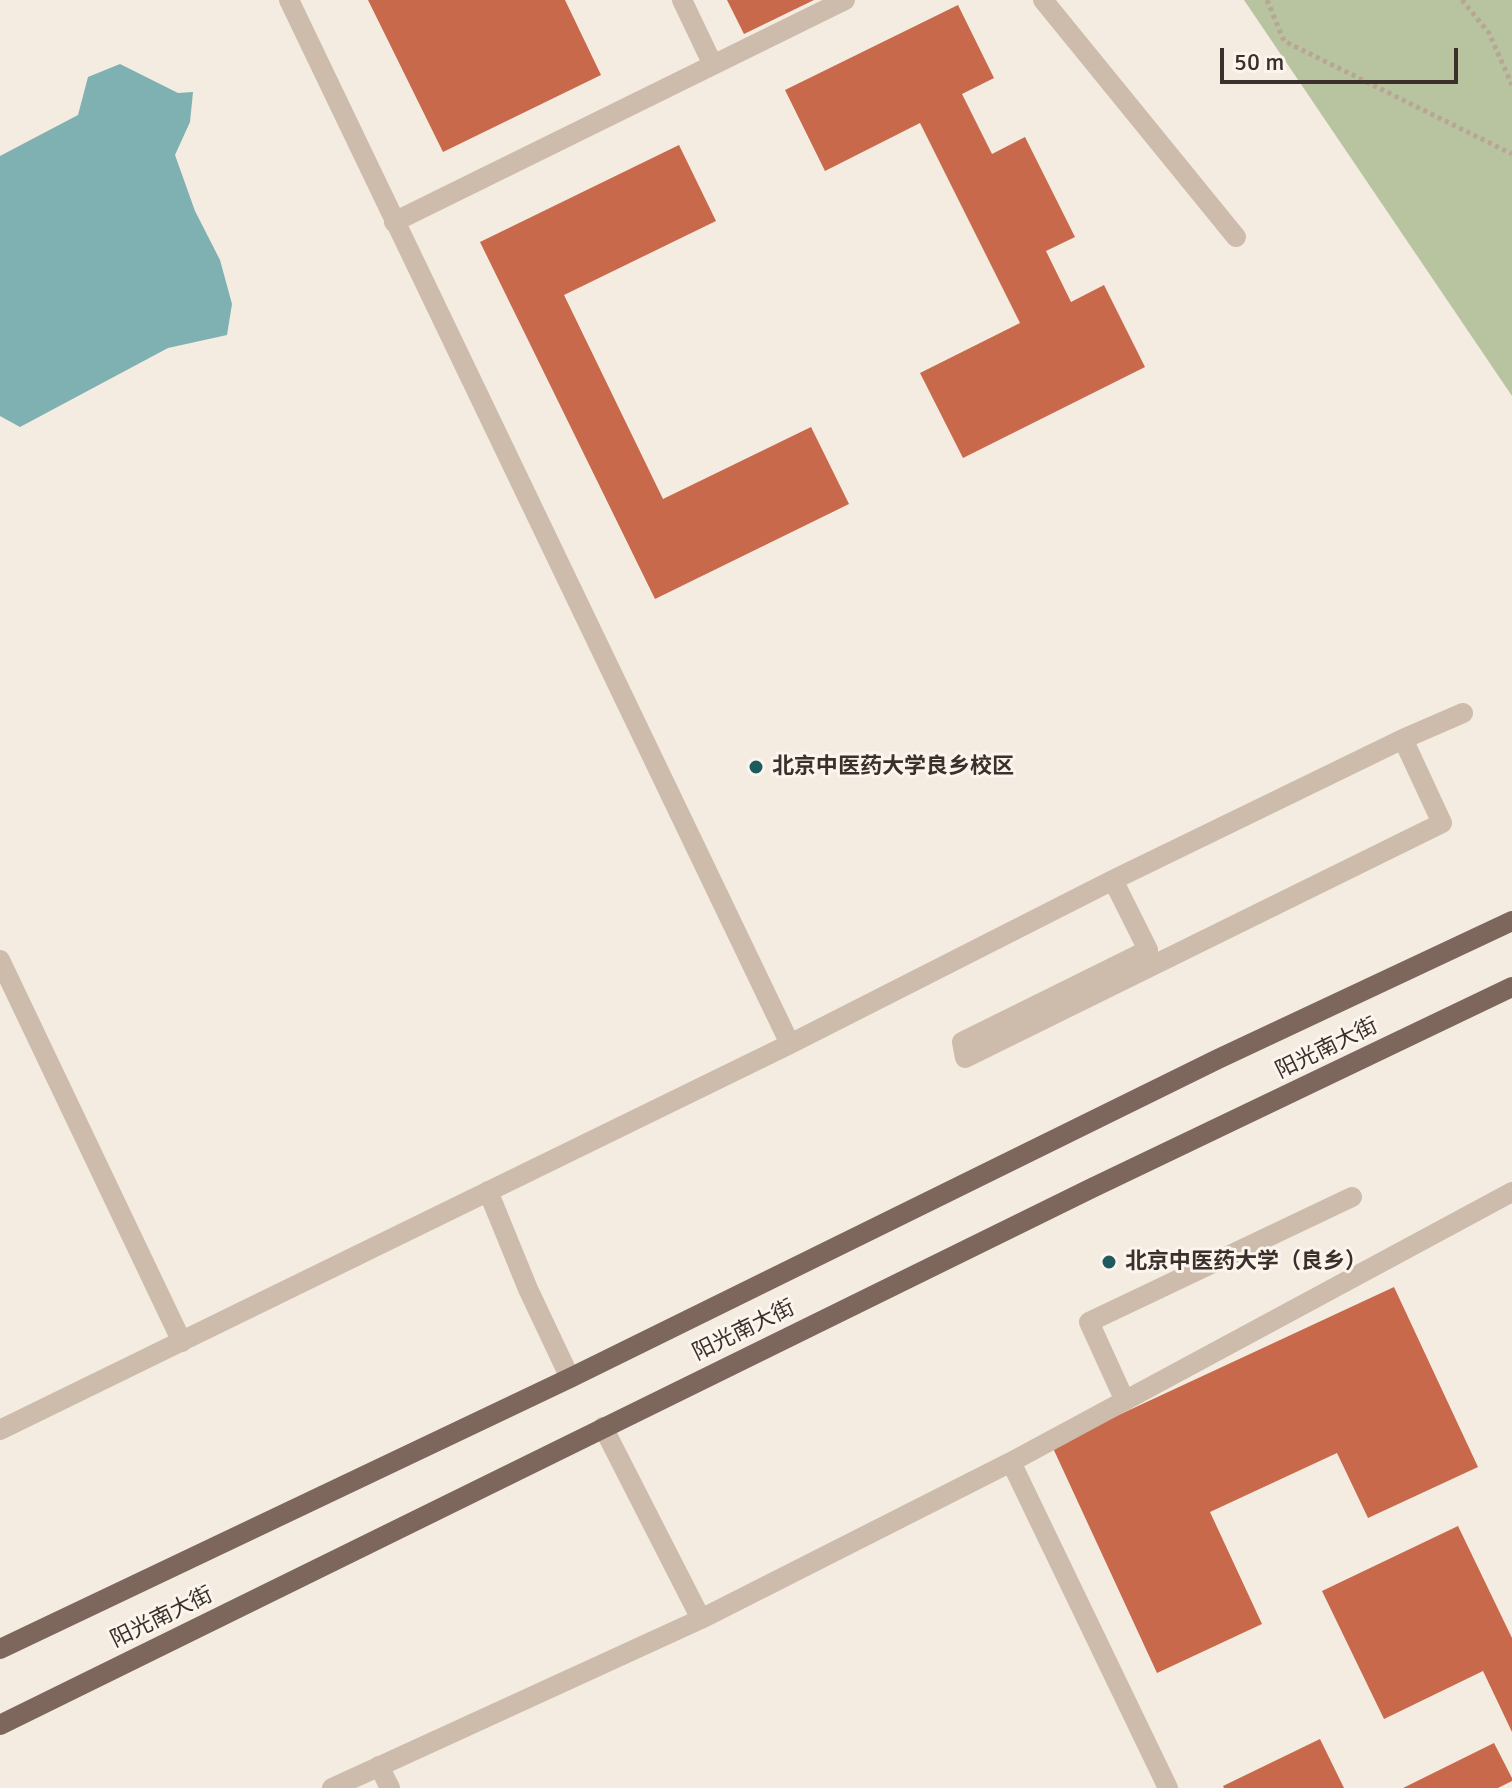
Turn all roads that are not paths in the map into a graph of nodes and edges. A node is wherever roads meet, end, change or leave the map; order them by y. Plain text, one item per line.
1 (289, 0) edge
2 (682, 0) edge
3 (845, 0) edge
4 (1043, 0) edge
5 (713, 65) junction
6 (394, 222) junction
7 (1236, 237) dead end
8 (1463, 713) dead end
9 (1403, 739) junction
10 (1113, 880) junction
11 (1512, 921) edge
12 (0, 960) edge
13 (1512, 987) edge
14 (790, 1044) junction
15 (488, 1191) junction
16 (1512, 1192) edge
17 (1352, 1197) dead end
18 (182, 1342) junction
19 (570, 1378) junction
20 (1125, 1401) junction
21 (603, 1427) junction
22 (0, 1430) edge
23 (1011, 1462) junction
24 (701, 1619) junction
25 (0, 1649) edge
26 (0, 1725) edge
27 (379, 1766) junction
28 (332, 1788) edge
29 (390, 1788) edge
30 (1168, 1788) edge

1 - 6 street
2 - 5 street
3 - 5 street
4 - 7 street
5 - 6 street
6 - 14 street
8 - 9 street
9 - 10 street
9 - 10 street
10 - 14 street
11 - 19 main road, 阳光南大街
12 - 18 street
13 - 21 main road, 阳光南大街
14 - 15 street
15 - 18 street
15 - 19 street
16 - 20 street
17 - 20 street
18 - 22 street
19 - 25 main road, 阳光南大街
20 - 23 street
21 - 24 street
21 - 26 main road, 阳光南大街
23 - 24 street
23 - 30 street
24 - 27 street
27 - 28 street
27 - 29 street

